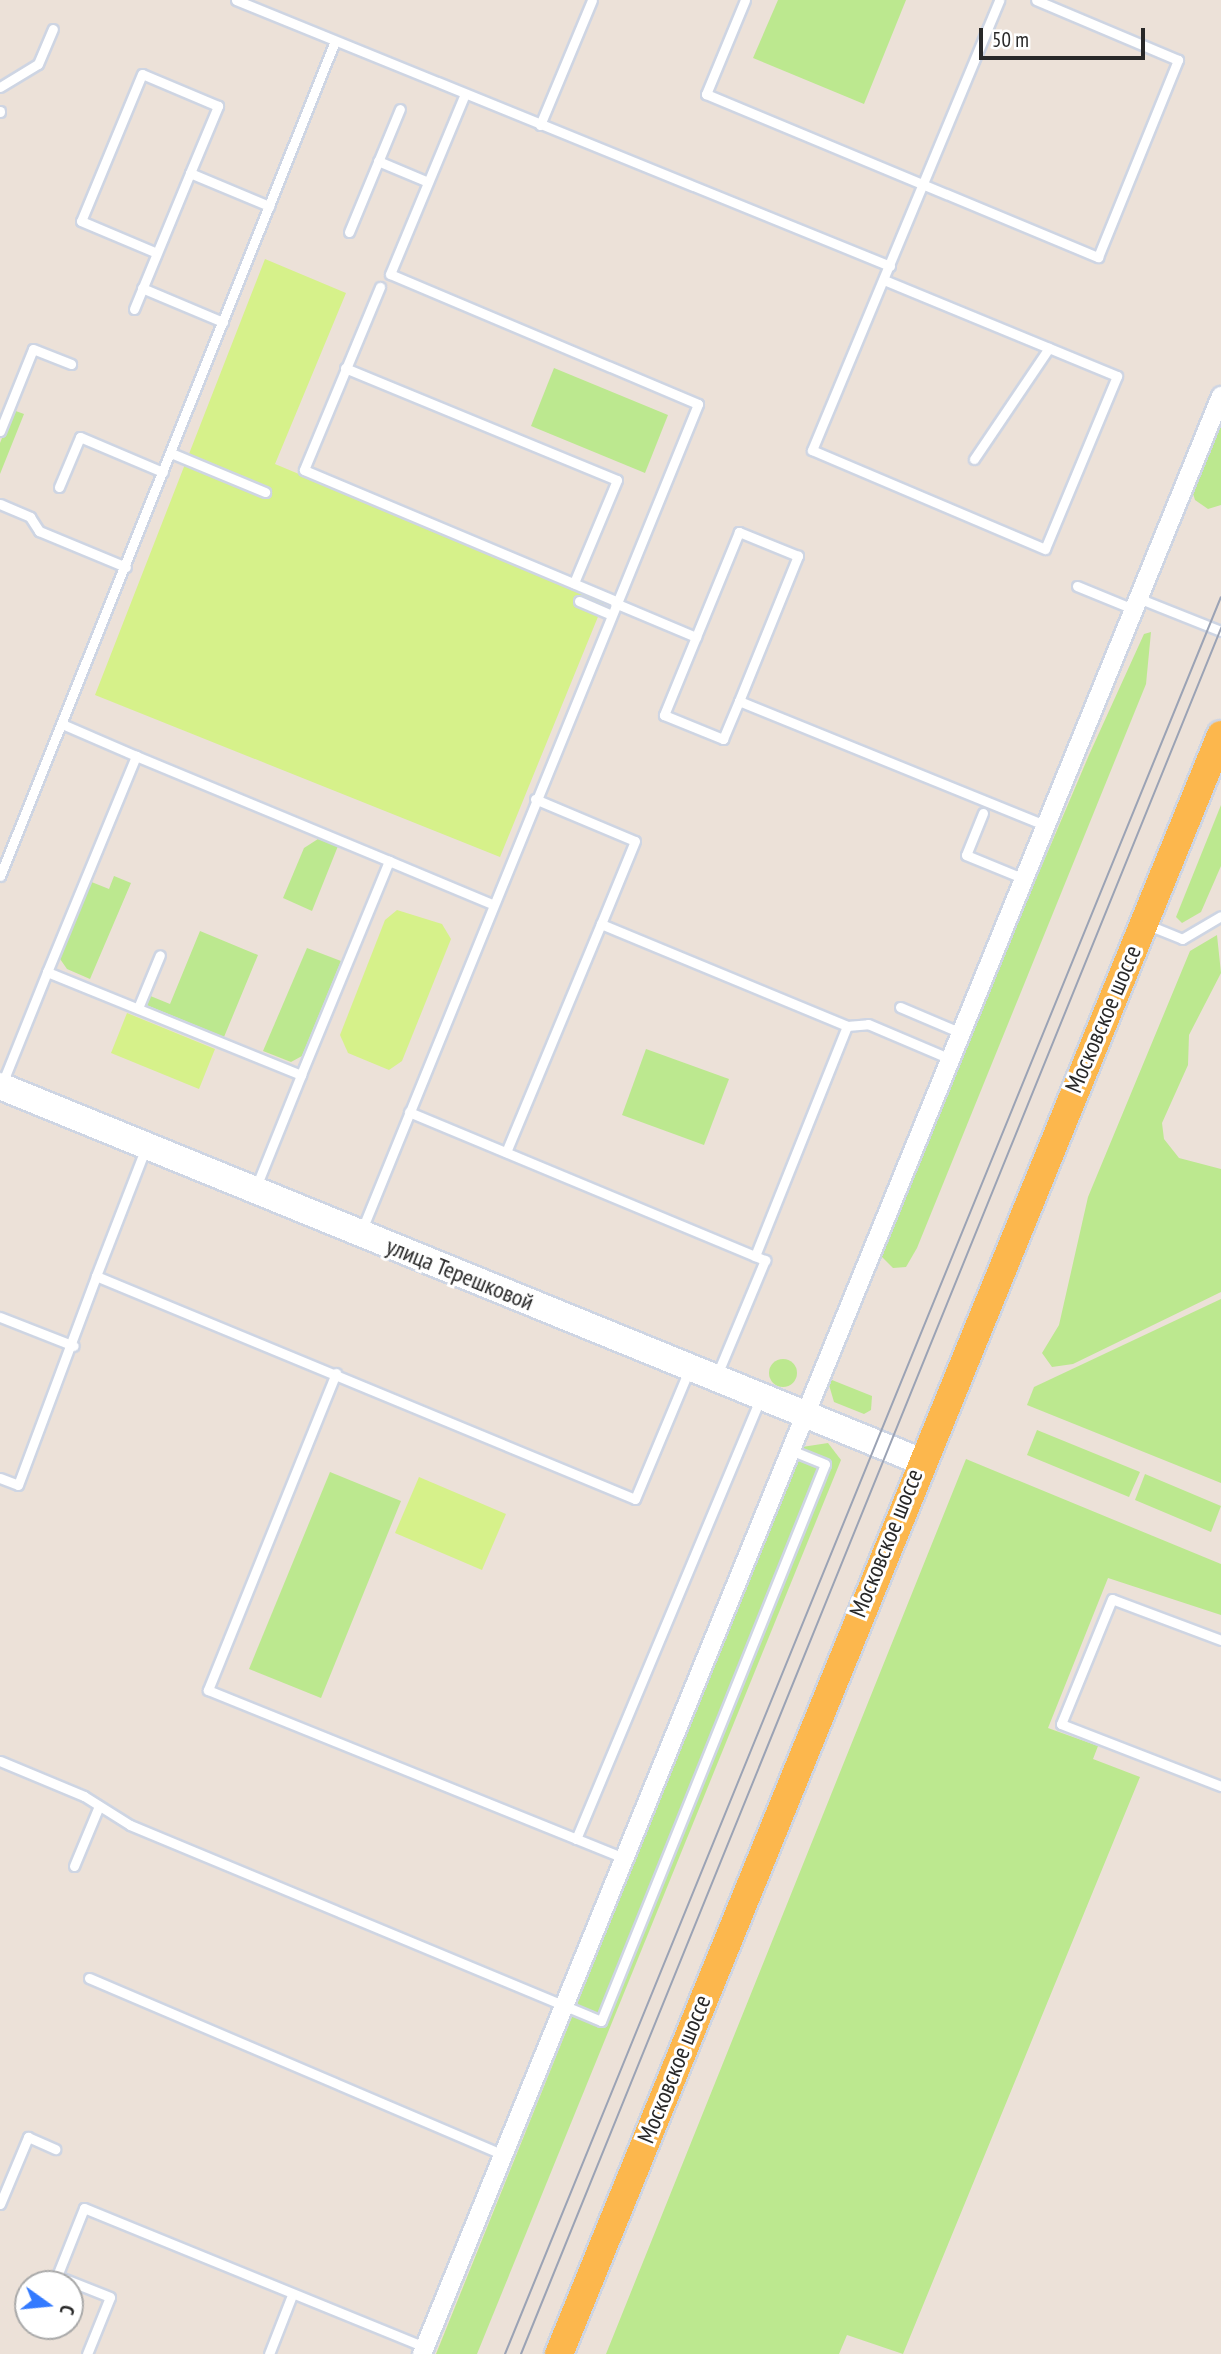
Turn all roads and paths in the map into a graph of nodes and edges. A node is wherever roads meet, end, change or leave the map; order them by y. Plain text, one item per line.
1 (236, 0) edge
2 (592, 0) edge
3 (745, 0) edge
4 (999, 0) edge
5 (1036, 0) edge
6 (53, 29) dead end
7 (335, 41) junction
8 (0, 87) edge
9 (465, 94) junction
10 (400, 109) dead end
11 (540, 125) junction
12 (378, 161) junction
13 (191, 173) junction
14 (428, 182) junction
15 (923, 185) junction
16 (269, 206) junction
17 (349, 232) dead end
18 (157, 253) junction
19 (890, 266) junction
20 (884, 280) junction
21 (380, 287) dead end
22 (142, 288) junction
23 (134, 309) dead end
24 (223, 322) junction
25 (1049, 348) junction
26 (71, 364) dead end
27 (345, 368) junction
28 (1221, 396) edge
29 (0, 430) edge
30 (171, 453) junction
31 (974, 459) dead end
32 (163, 472) junction
33 (59, 487) dead end
34 (265, 492) dead end
35 (0, 504) edge
36 (125, 567) junction
37 (574, 583) junction
38 (1077, 586) dead end
39 (579, 601) dead end
40 (615, 602) junction
41 (1135, 603) junction
42 (610, 614) junction
43 (1221, 631) edge
44 (696, 637) junction
45 (739, 701) junction
46 (62, 724) junction
47 (1221, 735) edge
48 (136, 756) junction
49 (535, 799) junction
50 (983, 813) dead end
51 (1044, 825) junction
52 (389, 860) junction
53 (0, 876) edge
54 (1022, 878) junction
55 (492, 904) junction
56 (1221, 916) edge
57 (1143, 923) junction
58 (1209, 923) junction
59 (601, 924) junction
60 (1221, 928) edge
61 (160, 955) dead end
62 (47, 972) junction
63 (900, 1007) dead end
64 (138, 1008) junction
65 (848, 1026) junction
66 (959, 1032) junction
67 (948, 1058) junction
68 (301, 1075) junction
69 (0, 1086) edge
70 (409, 1112) junction
71 (146, 1146) junction
72 (506, 1152) junction
73 (254, 1190) junction
74 (360, 1233) junction
75 (755, 1256) junction
76 (96, 1276) junction
77 (0, 1317) edge
78 (74, 1346) junction
79 (690, 1368) junction
80 (336, 1373) junction
81 (716, 1379) junction
82 (761, 1397) junction
83 (803, 1415) junction
84 (789, 1449) junction
85 (920, 1461) junction
86 (0, 1478) edge
87 (1221, 1640) edge
88 (0, 1761) edge
89 (1221, 1786) edge
90 (99, 1806) junction
91 (576, 1839) junction
92 (624, 1858) junction
93 (74, 1866) dead end
94 (89, 1978) dead end
95 (564, 2005) junction
96 (55, 2149) dead end
97 (503, 2155) junction
98 (0, 2204) edge
99 (292, 2295) junction
100 (423, 2351) edge
101 (87, 2354) edge
102 (268, 2354) edge
103 (559, 2354) edge

1 - 7 lane
2 - 11 lane
3 - 15 lane
4 - 15 lane
5 - 15 lane
6 - 8 lane
7 - 9 lane
7 - 16 lane
9 - 11 lane
9 - 14 lane
10 - 12 lane
11 - 19 lane
12 - 14 lane
12 - 17 lane
13 - 16 lane
13 - 18 lane
13 - 18 lane
14 - 40 lane
15 - 19 lane
16 - 24 lane
18 - 22 lane
19 - 20 lane
20 - 25 lane
20 - 25 lane
21 - 27 lane
22 - 23 lane
22 - 24 lane
24 - 30 lane
25 - 31 lane
26 - 29 lane
27 - 37 lane
27 - 37 lane
28 - 41 street
30 - 32 lane
30 - 34 lane
32 - 33 lane
32 - 36 lane
35 - 36 lane
36 - 46 lane
37 - 40 lane
38 - 41 lane
39 - 42 lane
40 - 42 lane
40 - 44 lane
41 - 43 lane
41 - 51 street
42 - 49 lane
44 - 45 lane
44 - 45 lane
45 - 51 lane
46 - 48 lane
46 - 53 lane
47 - 57 main road, Московское шоссе
48 - 52 lane
48 - 62 lane
49 - 55 lane
49 - 59 lane
50 - 54 lane
51 - 54 street
52 - 55 lane
52 - 68 lane
54 - 66 street
55 - 70 lane
56 - 58 lane
57 - 58 lane
57 - 85 main road, Московское шоссе
58 - 60 lane
59 - 65 lane
59 - 72 lane
61 - 64 lane
62 - 64 lane
62 - 69 lane
63 - 66 lane
64 - 68 lane
65 - 67 lane
65 - 75 lane
66 - 67 street
67 - 83 street
68 - 73 lane
69 - 71 street, улица Терешковой
70 - 72 lane
70 - 74 lane
71 - 73 street, улица Терешковой
71 - 76 lane
72 - 75 lane
73 - 74 street, улица Терешковой
74 - 79 street, улица Терешковой
75 - 81 lane
76 - 78 lane
76 - 80 lane
77 - 78 lane
78 - 86 lane
79 - 80 lane
79 - 81 street, улица Терешковой
80 - 91 lane
81 - 82 street, улица Терешковой
82 - 83 street, улица Терешковой
82 - 91 lane
83 - 84 street
83 - 85 street, улица Терешковой
84 - 92 street
84 - 95 lane
85 - 103 main road, Московское шоссе
87 - 89 lane
88 - 90 lane
90 - 93 lane
90 - 95 lane
91 - 92 lane
92 - 95 street
94 - 97 lane
95 - 97 street
96 - 98 lane
97 - 100 street
99 - 100 lane
99 - 101 lane
99 - 102 lane

